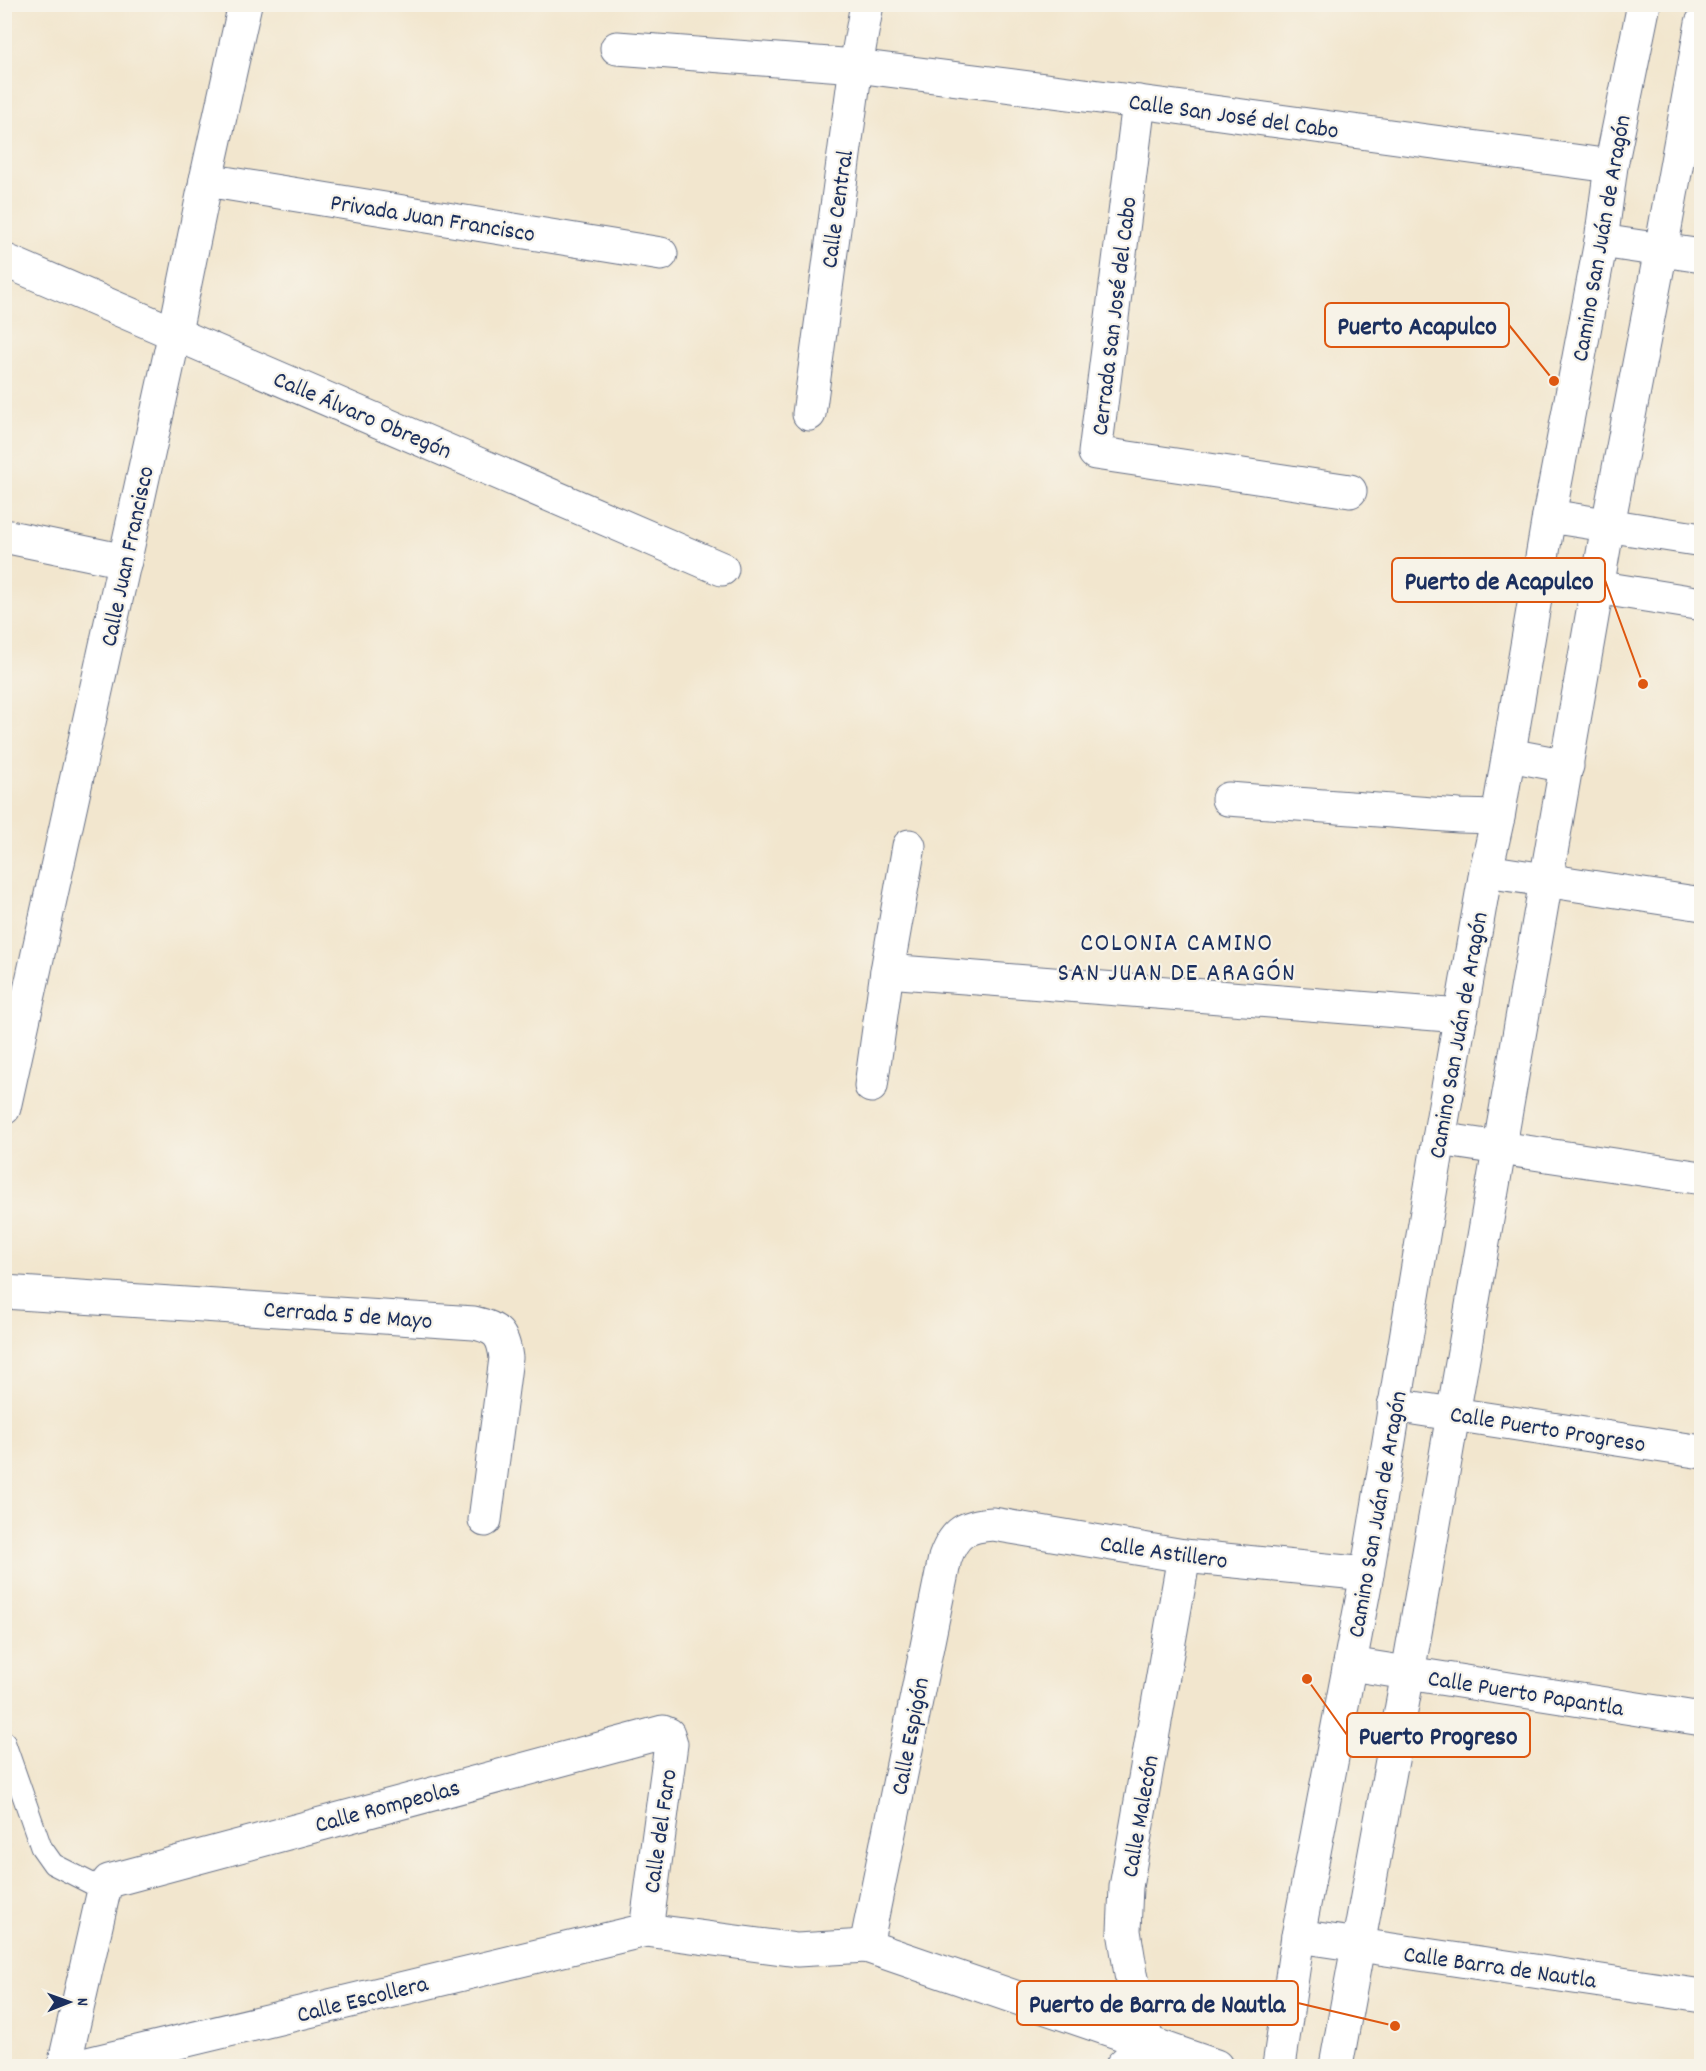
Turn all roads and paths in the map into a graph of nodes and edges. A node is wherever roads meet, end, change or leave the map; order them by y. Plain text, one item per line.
1 (245, 4) edge
2 (867, 4) edge
3 (1644, 4) edge
4 (1701, 23) edge
5 (617, 48) dead end
6 (856, 66) junction
7 (1139, 102) junction
8 (1611, 166) junction
9 (206, 180) junction
10 (1601, 241) junction
11 (1661, 250) junction
12 (661, 254) dead end
13 (1701, 256) edge
14 (4, 260) edge
15 (175, 332) junction
16 (808, 414) dead end
17 (1350, 491) dead end
18 (1550, 516) junction
19 (1608, 525) junction
20 (4, 536) edge
21 (1701, 540) edge
22 (124, 561) junction
23 (722, 569) dead end
24 (1539, 578) junction
25 (1597, 588) junction
26 (1701, 604) edge
27 (1509, 755) junction
28 (1568, 766) junction
29 (1228, 799) dead end
30 (1498, 817) junction
31 (909, 846) dead end
32 (1486, 871) junction
33 (1545, 879) junction
34 (1701, 903) edge
35 (887, 971) junction
36 (1461, 1016) junction
37 (871, 1086) dead end
38 (4, 1108) edge
39 (1439, 1138) junction
40 (1498, 1148) junction
41 (1701, 1178) edge
42 (4, 1292) edge
43 (1394, 1405) junction
44 (1454, 1414) junction
45 (1701, 1452) edge
46 (485, 1520) dead end
47 (962, 1530) joint
48 (1184, 1556) junction
49 (1367, 1574) junction
50 (1350, 1665) junction
51 (1408, 1673) junction
52 (1701, 1719) edge
53 (668, 1734) joint
54 (4, 1741) edge
55 (106, 1887) junction
56 (646, 1930) junction
57 (1298, 1936) junction
58 (1357, 1944) junction
59 (866, 1946) junction
60 (1701, 1996) edge
61 (1147, 2042) junction
62 (64, 2067) edge
63 (79, 2067) edge
64 (1122, 2067) edge
65 (1216, 2067) edge
66 (1279, 2067) edge
67 (1336, 2067) edge

1 - 9 street, Calle Juan Francisco
2 - 6 street, Calle Central
3 - 8 street, Camino San Juán de Aragón
4 - 11 street
5 - 6 street, Calle San José del Cabo
6 - 7 street, Calle San José del Cabo
6 - 16 street, Calle Central
7 - 8 street, Calle San José del Cabo
7 - 17 street, Cerrada San José del Cabo
8 - 10 street, Camino San Juán de Aragón
9 - 12 street, Privada Juan Francisco
9 - 15 street, Calle Juan Francisco
10 - 11 street
10 - 18 street, Camino San Juán de Aragón
11 - 13 street
11 - 19 street
14 - 15 street, Calle Álvaro Obregón
15 - 22 street, Calle Juan Francisco
15 - 23 street, Calle Álvaro Obregón
18 - 19 street
18 - 24 street, Camino San Juán de Aragón
19 - 21 street
19 - 25 street
20 - 22 street
22 - 38 street, Calle Juan Francisco
24 - 25 street
24 - 27 street, Camino San Juán de Aragón
25 - 26 street
25 - 28 street
27 - 28 street
27 - 30 street, Camino San Juán de Aragón
28 - 33 street
29 - 30 street
30 - 32 street, Camino San Juán de Aragón
31 - 35 street
32 - 33 street
32 - 36 street, Camino San Juán de Aragón
33 - 34 street
33 - 40 street
35 - 36 street
35 - 37 street
36 - 39 street, Camino San Juán de Aragón
39 - 40 street
39 - 43 street, Camino San Juán de Aragón
40 - 41 street
40 - 44 street
42 - 46 street, Cerrada 5 de Mayo
43 - 44 street, Calle Puerto Progreso
43 - 49 street, Camino San Juán de Aragón
44 - 45 street, Calle Puerto Progreso
44 - 51 street
47 - 48 street, Calle Astillero
47 - 59 street, Calle Espigón
48 - 49 street, Calle Astillero
48 - 61 street, Calle Malecón
49 - 50 street, Camino San Juán de Aragón
50 - 51 street, Calle Puerto Papantla
50 - 57 street, Camino San Juán de Aragón
51 - 52 street, Calle Puerto Papantla
51 - 58 street
53 - 55 street, Calle Rompeolas
53 - 56 street, Calle del Faro
54 - 55 lane
55 - 62 street
56 - 59 street
56 - 63 street, Calle Escollera
57 - 58 street, Calle Barra de Nautla
57 - 66 street, Camino San Juán de Aragón
58 - 60 street, Calle Barra de Nautla
58 - 67 street
59 - 61 street
61 - 64 street
61 - 65 street

